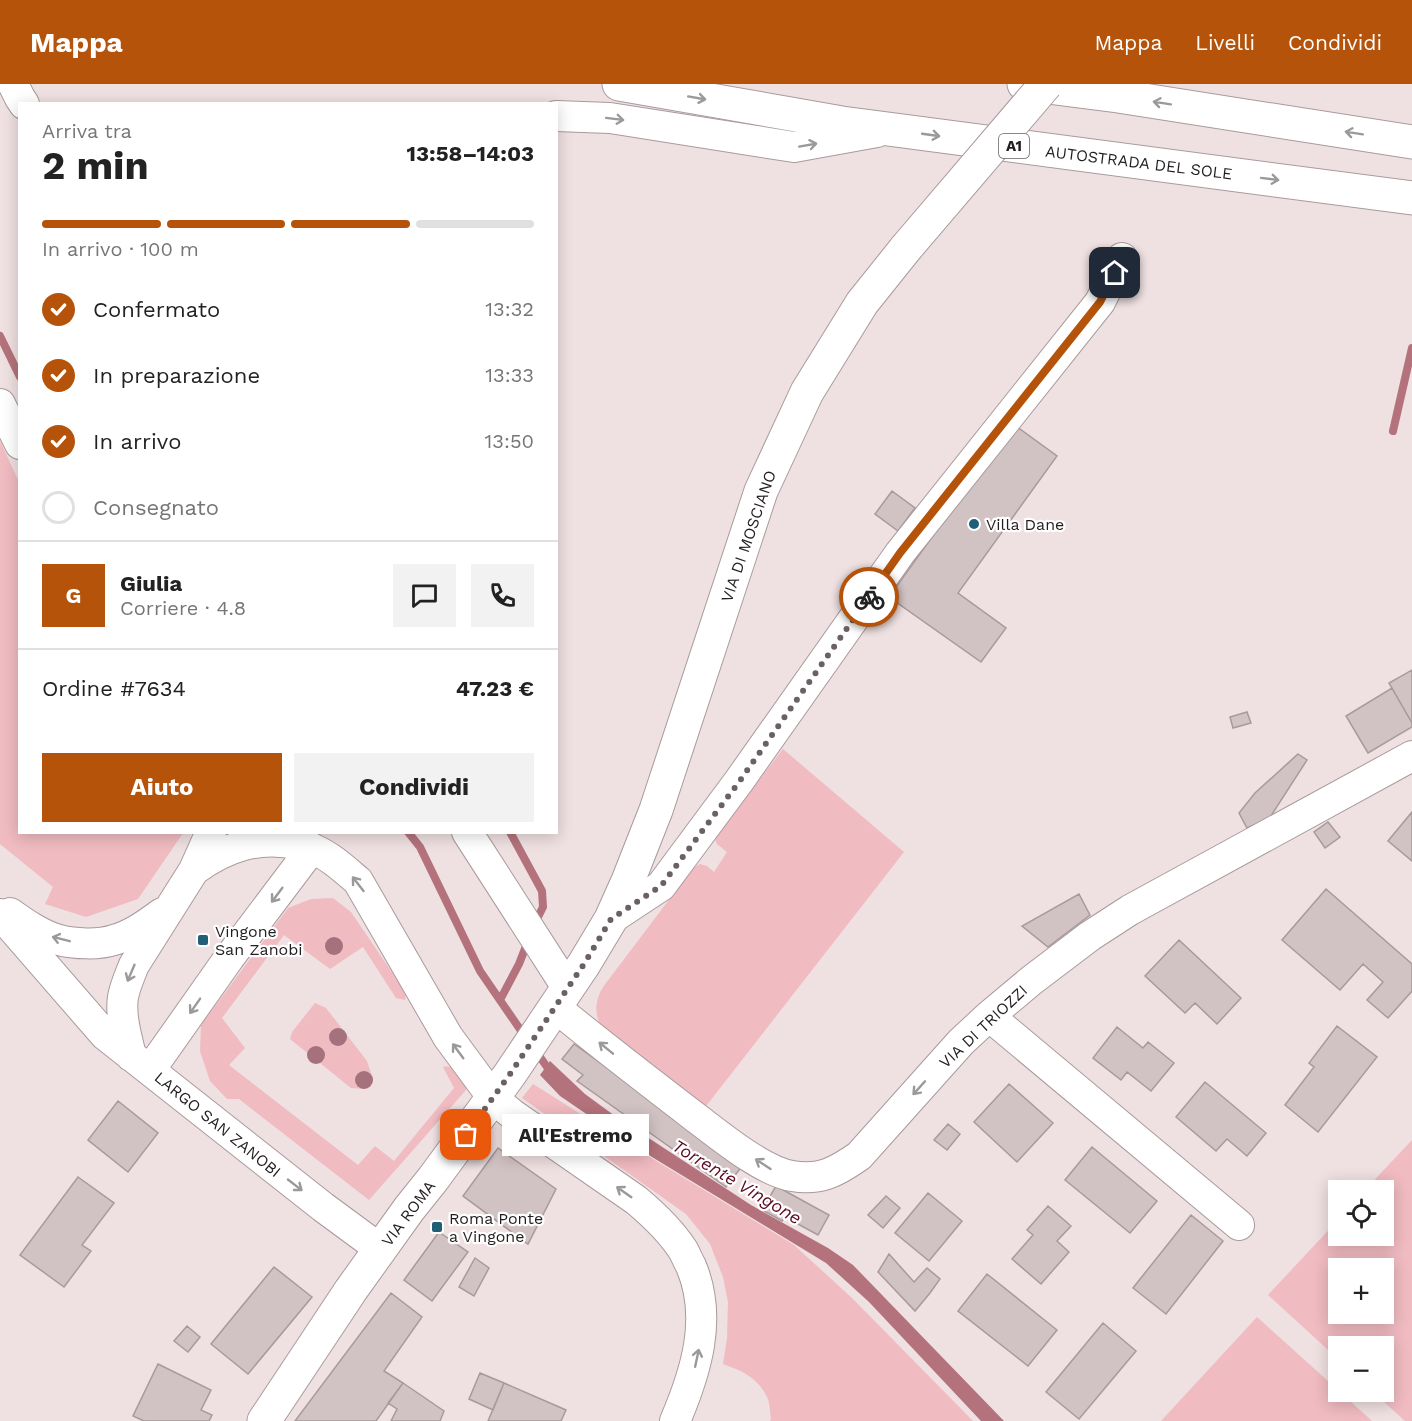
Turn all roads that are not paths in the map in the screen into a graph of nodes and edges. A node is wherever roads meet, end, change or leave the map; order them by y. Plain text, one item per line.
1 (619, 84) edge
2 (1024, 84) edge
3 (1046, 84) edge
4 (558, 116) edge
5 (890, 130) junction
6 (1412, 142) edge
7 (1412, 198) edge
8 (1122, 258) dead end
9 (0, 404) edge
10 (18, 440) edge
11 (1412, 756) edge
12 (210, 834) edge
13 (469, 834) edge
14 (308, 840) edge
15 (194, 870) junction
16 (172, 905) junction
17 (0, 906) edge
18 (0, 914) edge
19 (611, 919) junction
20 (561, 998) junction
21 (989, 1016) junction
22 (141, 1063) junction
23 (502, 1086) junction
24 (1239, 1225) dead end
25 (380, 1249) junction
26 (676, 1417) edge
27 (264, 1421) edge

1 -> 5 main road, AUTOSTRADA DEL SOLE / A1
6 -> 2 main road
3 - 19 main road, VIA DI MOSCIANO, bridge
4 -> 5 street
5 -> 7 main road, AUTOSTRADA DEL SOLE / A1
8 - 19 street
9 - 10 street
11 - 21 street, VIA DI TRIOZZI
12 - 15 street
13 - 20 street, VIA DI TRIOZZI
14 - 15 street
14 -> 22 street, LARGO SAN ZANOBI
23 -> 14 street
15 - 16 street
16 -> 17 street
16 -> 22 street
18 - 22 street
19 - 20 main road, VIA DI MOSCIANO
21 -> 20 street, VIA DI TRIOZZI
20 - 23 main road, VIA ROMA
21 - 24 street
22 -> 25 street, LARGO SAN ZANOBI
23 - 25 main road, VIA ROMA
26 -> 23 street
25 - 27 main road, VIA ROMA

